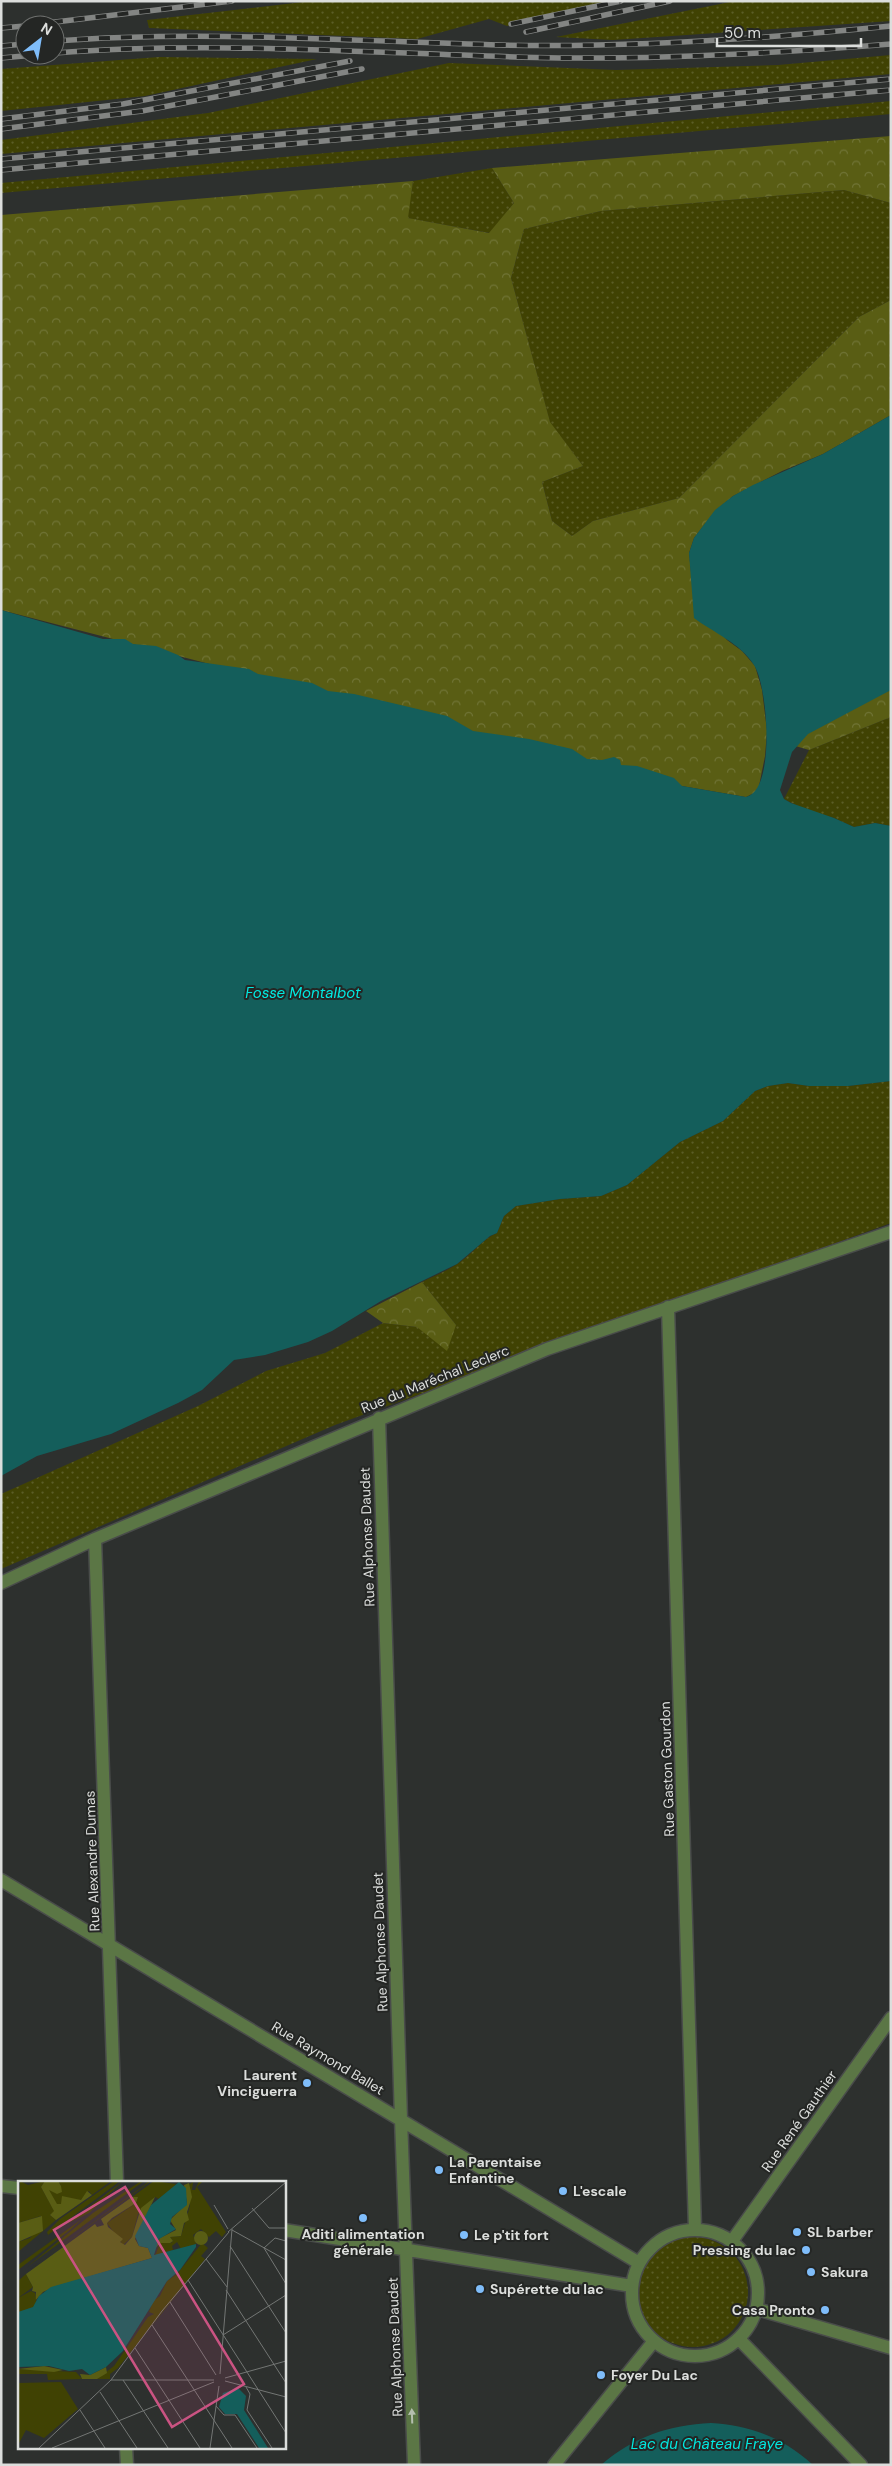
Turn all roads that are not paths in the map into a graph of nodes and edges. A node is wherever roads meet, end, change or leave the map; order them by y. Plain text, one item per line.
1 (891, 1232) edge
2 (668, 1307) junction
3 (379, 1418) junction
4 (95, 1540) junction
5 (1, 1583) edge
6 (1, 1880) edge
7 (110, 1944) junction
8 (891, 2018) edge
9 (401, 2119) junction
10 (117, 2181) edge
11 (1, 2186) edge
12 (18, 2188) edge
13 (695, 2229) junction
14 (285, 2230) edge
15 (732, 2241) junction
16 (406, 2250) junction
17 (639, 2263) junction
18 (632, 2286) junction
19 (757, 2310) junction
20 (740, 2338) junction
21 (654, 2341) junction
22 (891, 2348) edge
23 (126, 2448) edge
24 (127, 2465) edge
25 (414, 2465) edge
26 (554, 2465) edge
27 (861, 2465) edge

1 - 2 street, Rue du Maréchal Leclerc
2 - 3 street, Rue du Maréchal Leclerc
2 - 13 street, Rue Gaston Gourdon
3 - 4 street, Rue du Maréchal Leclerc
3 - 9 street, Rue Alphonse Daudet
4 - 5 street, Rue du Maréchal Leclerc
4 - 7 street, Rue Alexandre Dumas
6 - 7 street, Rue Raymond Ballet
7 - 9 street, Rue Raymond Ballet
7 - 10 street, Rue Alexandre Dumas
8 - 15 street, Rue René Gauthier
9 - 16 street, Rue Alphonse Daudet
9 - 17 street, Rue Raymond Ballet
11 - 12 street
13 - 15 street
13 - 17 street
14 - 16 street
15 - 19 street
16 - 18 street
25 -> 16 street, Rue Alphonse Daudet
17 - 18 street
18 - 21 street
19 - 20 street
19 - 22 street
20 - 21 street
20 - 27 street
21 - 26 street
23 - 24 street

